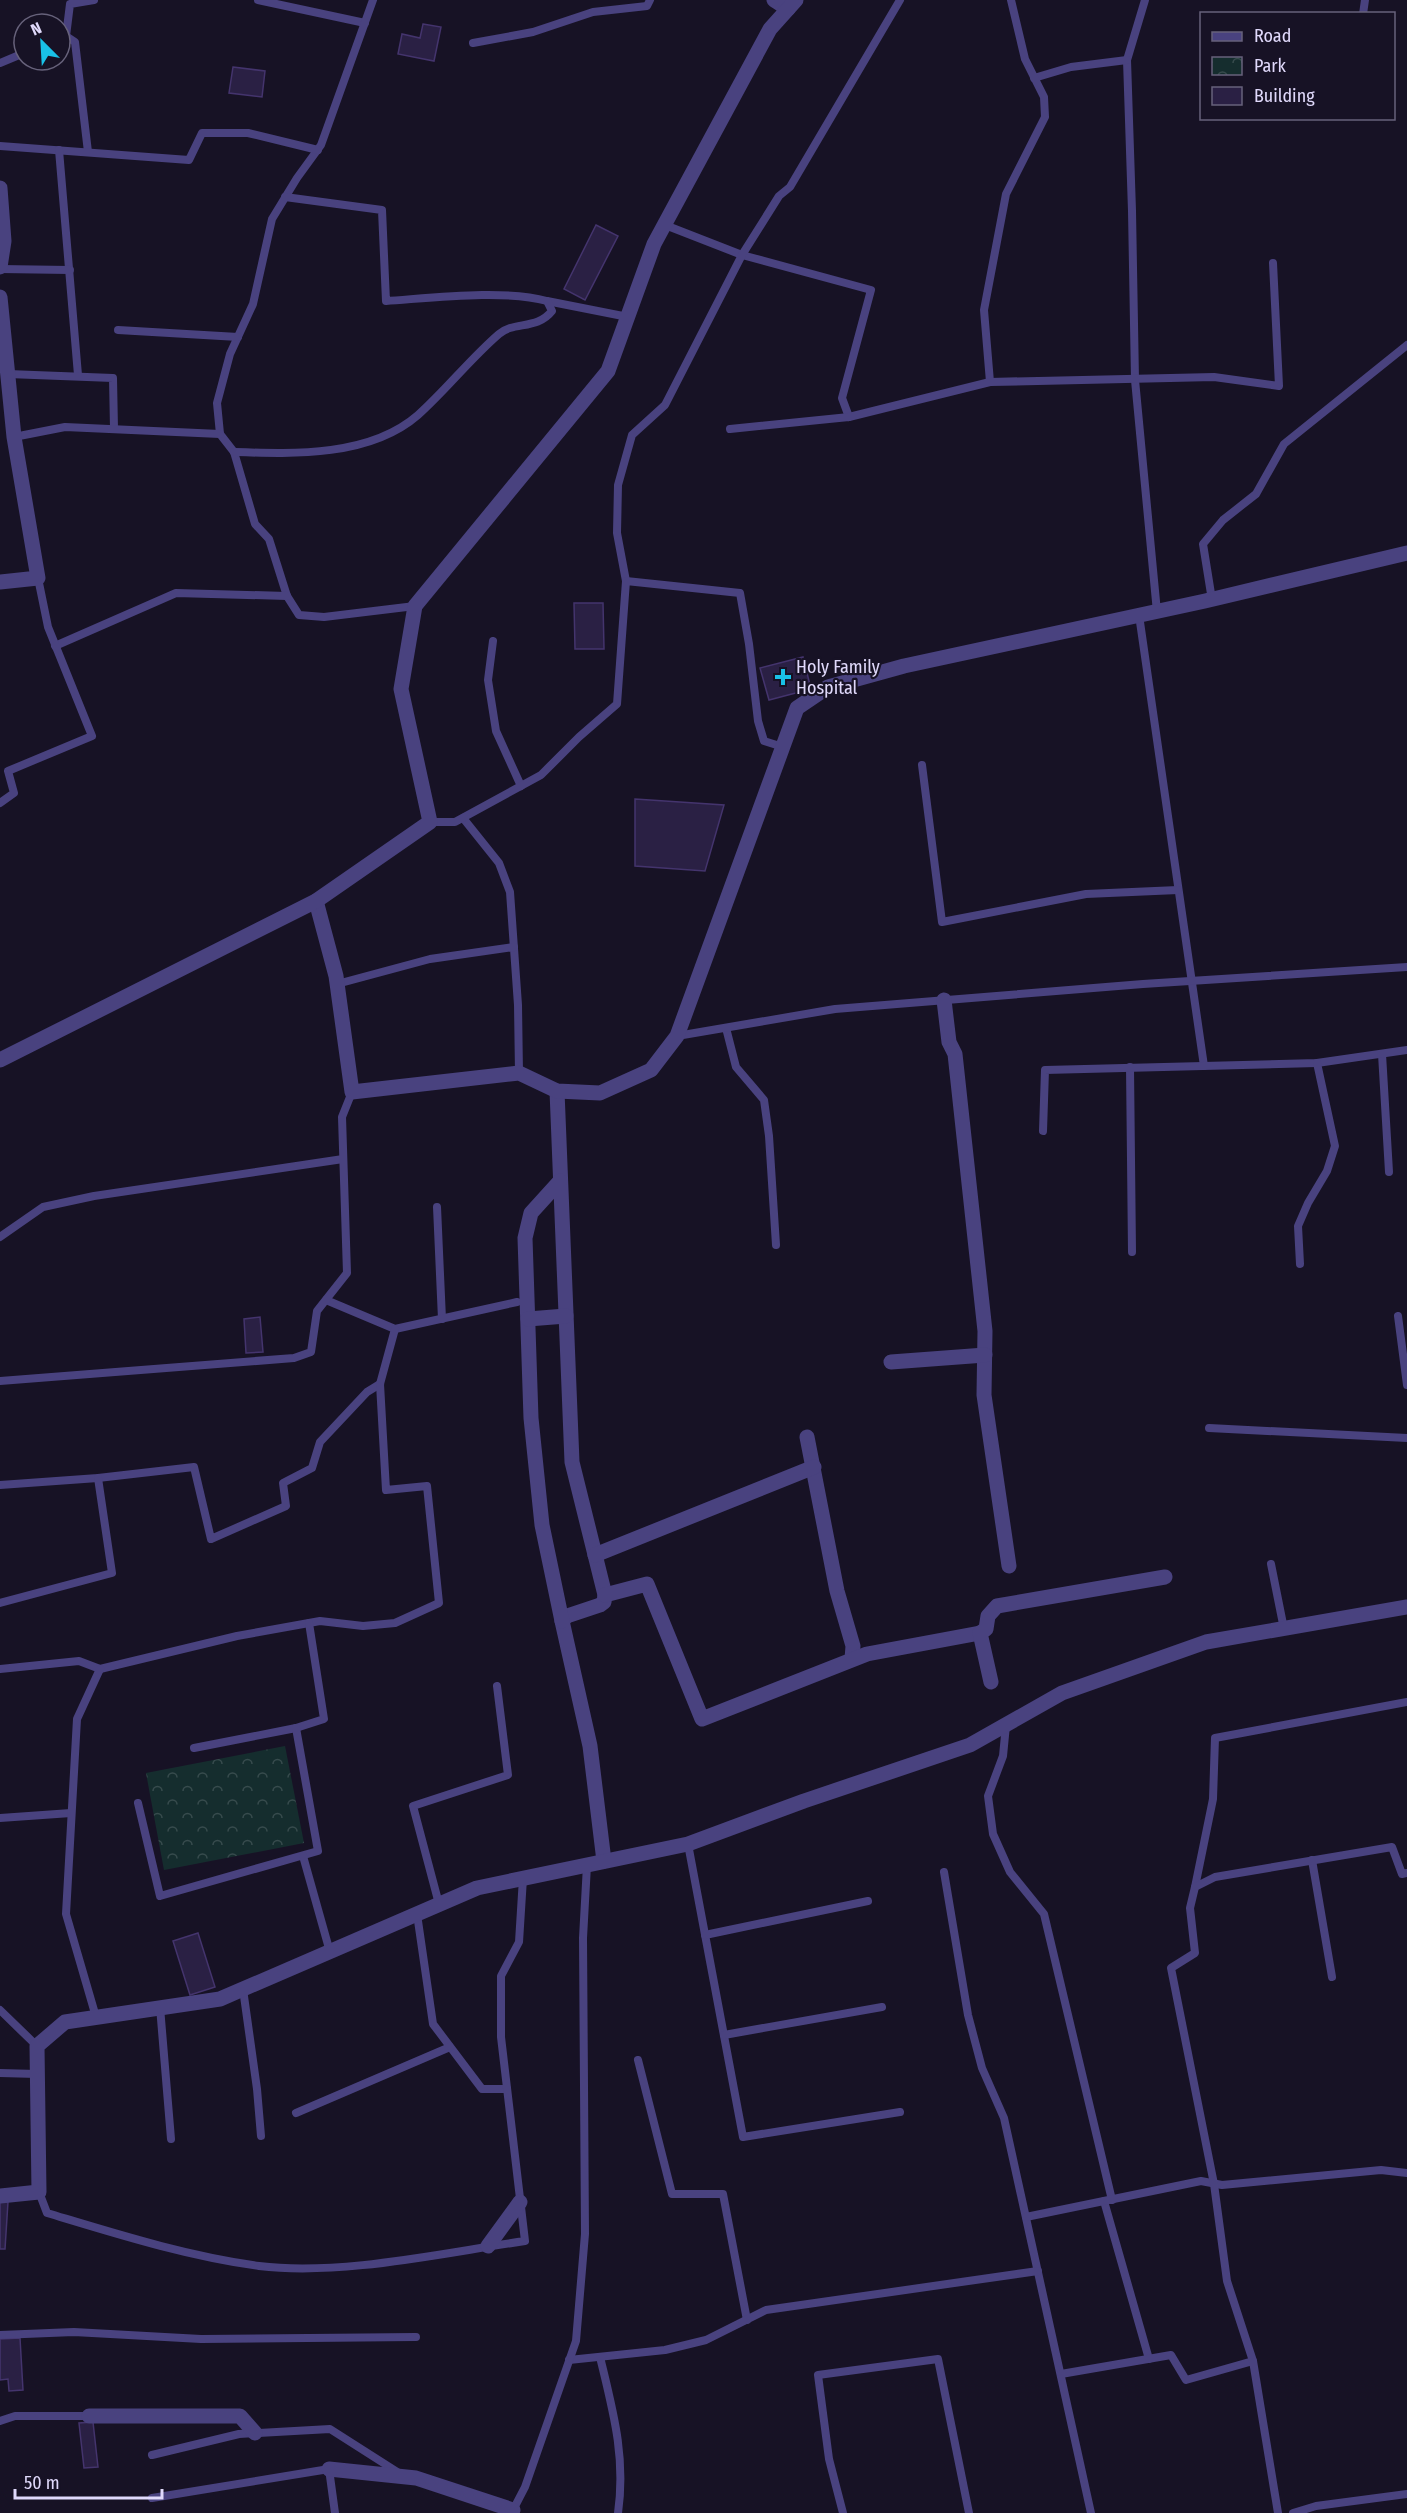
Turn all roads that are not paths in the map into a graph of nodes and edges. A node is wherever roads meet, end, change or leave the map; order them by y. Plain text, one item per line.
1 (94, 0) edge
2 (258, 0) edge
3 (373, 0) edge
4 (650, 0) edge
5 (774, 0) edge
6 (900, 0) edge
7 (1011, 0) edge
8 (1145, 0) edge
9 (792, 4) edge
10 (68, 12) edge
11 (365, 24) junction
12 (72, 41) edge
13 (473, 43) dead end
14 (1127, 60) junction
15 (1034, 78) junction
16 (0, 146) edge
17 (59, 150) junction
18 (318, 150) junction
19 (88, 152) junction
20 (0, 188) edge
21 (285, 197) junction
22 (665, 225) junction
23 (742, 255) junction
24 (0, 261) edge
25 (1273, 263) dead end
26 (70, 270) junction
27 (0, 297) edge
28 (547, 301) junction
29 (628, 317) junction
30 (118, 330) dead end
31 (238, 336) junction
32 (1407, 345) edge
33 (8, 374) junction
34 (78, 375) junction
35 (1135, 380) junction
36 (990, 382) junction
37 (5, 394) edge
38 (849, 417) junction
39 (114, 429) junction
40 (730, 429) dead end
41 (220, 434) junction
42 (14, 437) junction
43 (234, 452) junction
44 (1407, 553) edge
45 (38, 578) junction
46 (626, 581) junction
47 (0, 582) edge
48 (287, 596) junction
49 (1212, 600) junction
50 (415, 606) junction
51 (1157, 612) junction
52 (1139, 615) junction
53 (493, 641) dead end
54 (55, 646) junction
55 (783, 747) junction
56 (921, 765) dead end
57 (520, 786) junction
58 (0, 803) edge
59 (463, 818) junction
60 (430, 822) junction
61 (1178, 890) junction
62 (316, 901) junction
63 (514, 947) junction
64 (1407, 967) edge
65 (1191, 981) junction
66 (337, 984) junction
67 (944, 1000) junction
68 (726, 1028) junction
69 (677, 1036) junction
70 (1407, 1050) edge
71 (1382, 1054) junction
72 (0, 1060) edge
73 (1317, 1063) junction
74 (1204, 1066) junction
75 (1130, 1067) junction
76 (519, 1073) junction
77 (557, 1091) junction
78 (352, 1092) junction
79 (1043, 1131) dead end
80 (344, 1159) junction
81 (1389, 1172) dead end
82 (561, 1181) junction
83 (437, 1207) dead end
84 (0, 1237) edge
85 (776, 1245) dead end
86 (1132, 1252) dead end
87 (1300, 1264) dead end
88 (326, 1300) junction
89 (517, 1302) dead end
90 (566, 1316) junction
91 (1398, 1316) dead end
92 (442, 1319) junction
93 (528, 1319) junction
94 (395, 1329) junction
95 (985, 1355) junction
96 (891, 1362) dead end
97 (0, 1381) edge
98 (380, 1384) junction
99 (1407, 1385) edge
100 (1209, 1428) dead end
101 (807, 1437) dead end
102 (1407, 1438) edge
103 (814, 1467) junction
104 (98, 1478) junction
105 (0, 1485) edge
106 (595, 1555) junction
107 (1271, 1564) dead end
108 (1009, 1566) dead end
109 (1165, 1577) dead end
110 (605, 1595) junction
111 (0, 1603) edge
112 (1407, 1607) edge
113 (562, 1621) junction
114 (309, 1623) junction
115 (1284, 1629) junction
116 (980, 1633) junction
117 (852, 1659) junction
118 (0, 1669) edge
119 (100, 1669) junction
120 (991, 1682) dead end
121 (497, 1686) dead end
122 (1407, 1702) edge
123 (1006, 1725) junction
124 (296, 1728) junction
125 (194, 1748) dead end
126 (138, 1803) dead end
127 (72, 1813) junction
128 (0, 1818) edge
129 (688, 1844) junction
130 (303, 1856) junction
131 (1312, 1860) junction
132 (604, 1861) junction
133 (587, 1865) junction
134 (944, 1872) dead end
135 (1407, 1873) edge
136 (523, 1878) junction
137 (1195, 1887) junction
138 (868, 1901) dead end
139 (439, 1905) junction
140 (417, 1914) junction
141 (705, 1935) junction
142 (330, 1952) junction
143 (1332, 1977) dead end
144 (243, 1989) junction
145 (160, 2007) junction
146 (882, 2007) dead end
147 (0, 2010) edge
148 (96, 2017) junction
149 (724, 2035) junction
150 (37, 2046) junction
151 (450, 2047) junction
152 (638, 2060) dead end
153 (0, 2073) edge
154 (37, 2074) junction
155 (507, 2089) junction
156 (900, 2112) dead end
157 (296, 2113) dead end
158 (261, 2136) dead end
159 (171, 2139) dead end
160 (1407, 2173) edge
161 (1214, 2184) junction
162 (39, 2192) junction
163 (0, 2196) edge
164 (1108, 2200) junction
165 (520, 2202) junction
166 (1026, 2217) junction
167 (488, 2246) junction
168 (1038, 2271) junction
169 (747, 2320) junction
170 (0, 2335) edge
171 (416, 2337) dead end
172 (600, 2357) junction
173 (1149, 2358) junction
174 (569, 2360) junction
175 (1253, 2361) junction
176 (1062, 2374) junction
177 (88, 2416) joint
178 (0, 2421) edge
179 (255, 2433) junction
180 (152, 2455) dead end
181 (329, 2469) junction
182 (405, 2477) junction
183 (1407, 2494) edge
184 (152, 2498) dead end
185 (512, 2511) edge
186 (335, 2513) edge
187 (618, 2513) edge
188 (843, 2513) edge
189 (969, 2513) edge
190 (1091, 2513) edge
191 (1278, 2513) edge
192 (1293, 2513) edge

1 - 10 lane
2 - 11 lane
3 - 11 lane
4 - 13 lane
5 - 9 street
6 - 23 lane
7 - 15 lane
8 - 14 lane
9 - 22 street
11 - 18 lane
12 - 19 lane
14 - 15 lane
14 - 35 lane
15 - 36 lane
16 - 17 lane
17 - 19 lane
17 - 26 lane
18 - 19 lane
18 - 21 lane
20 - 24 street
21 - 28 lane
21 - 31 lane
22 - 23 lane
22 - 29 street
23 - 38 lane
23 - 46 lane
24 - 26 lane
25 - 35 lane
26 - 34 lane
27 - 33 street
28 - 29 lane
28 - 43 lane
29 - 50 street
30 - 31 lane
31 - 41 lane
32 - 49 lane
33 - 34 lane
33 - 37 street
34 - 39 lane
35 - 36 lane
35 - 51 lane
36 - 38 lane
37 - 42 street
38 - 40 lane
39 - 41 lane
39 - 42 lane
41 - 43 lane
42 - 45 street
43 - 48 lane
44 - 49 street
45 - 47 street
45 - 54 lane
46 - 55 lane
46 - 57 lane
48 - 50 lane
48 - 54 lane
49 - 51 street
50 - 60 street
51 - 52 street
52 - 55 street
52 - 61 lane
53 - 57 lane
54 - 58 lane
55 - 69 street
56 - 61 lane
57 - 59 lane
59 - 60 lane
59 - 63 lane
60 - 62 street
61 - 65 lane
62 - 66 street
62 - 72 street
63 - 66 lane
63 - 76 lane
64 - 65 lane
65 - 67 lane
65 - 74 lane
66 - 78 street
67 - 68 lane
67 - 95 street
68 - 69 lane
68 - 85 lane
69 - 77 street
70 - 71 lane
71 - 73 lane
71 - 81 lane
73 - 74 lane
73 - 87 lane
74 - 75 lane
75 - 79 lane
75 - 86 lane
76 - 77 street
76 - 78 street
77 - 82 street
78 - 80 lane
80 - 84 lane
80 - 88 lane
82 - 90 street
82 - 93 street
83 - 92 lane
88 - 94 lane
88 - 97 lane
89 - 92 lane
90 - 93 street
90 - 106 street
91 - 99 lane
92 - 94 lane
93 - 113 street
94 - 98 lane
95 - 96 street
95 - 108 street
98 - 104 lane
98 - 114 lane
100 - 102 lane
101 - 103 street
103 - 106 street
103 - 117 street
104 - 105 lane
104 - 111 lane
106 - 110 street
107 - 115 lane
109 - 116 street
110 - 113 street
110 - 117 street
112 - 115 street
113 - 132 street
114 - 119 lane
114 - 124 lane
115 - 123 street
116 - 117 street
116 - 120 street
118 - 119 lane
119 - 127 lane
121 - 139 lane
122 - 137 lane
123 - 129 street
123 - 164 lane
124 - 125 lane
124 - 130 lane
126 - 130 lane
127 - 128 lane
127 - 148 lane
129 - 132 street
129 - 141 lane
130 - 142 lane
131 - 135 lane
131 - 137 lane
131 - 143 lane
132 - 133 street
133 - 136 street
133 - 174 lane
134 - 166 lane
136 - 139 street
136 - 155 lane
137 - 161 lane
138 - 141 lane
139 - 140 street
140 - 142 street
140 - 151 lane
141 - 149 lane
142 - 144 street
144 - 145 street
144 - 158 lane
145 - 148 street
145 - 159 lane
146 - 149 lane
147 - 150 lane
148 - 150 street
149 - 156 lane
150 - 154 street
151 - 155 lane
151 - 157 lane
152 - 169 lane
153 - 154 lane
154 - 162 street
155 - 165 lane
160 - 161 lane
161 - 164 lane
161 - 175 lane
162 - 163 street
162 - 167 lane
164 - 166 lane
164 - 173 lane
165 - 167 street
165 - 167 lane
166 - 168 lane
168 - 169 lane
168 - 176 lane
169 - 172 lane
170 - 171 lane
172 - 174 lane
172 - 187 lane
173 - 175 lane
173 - 176 lane
174 - 185 lane
175 - 191 lane
176 - 190 lane
177 - 178 lane
177 - 179 street
179 - 180 lane
179 - 182 lane
181 - 182 street
181 - 184 lane
181 - 186 lane
182 - 185 street
183 - 192 lane
188 - 189 lane

